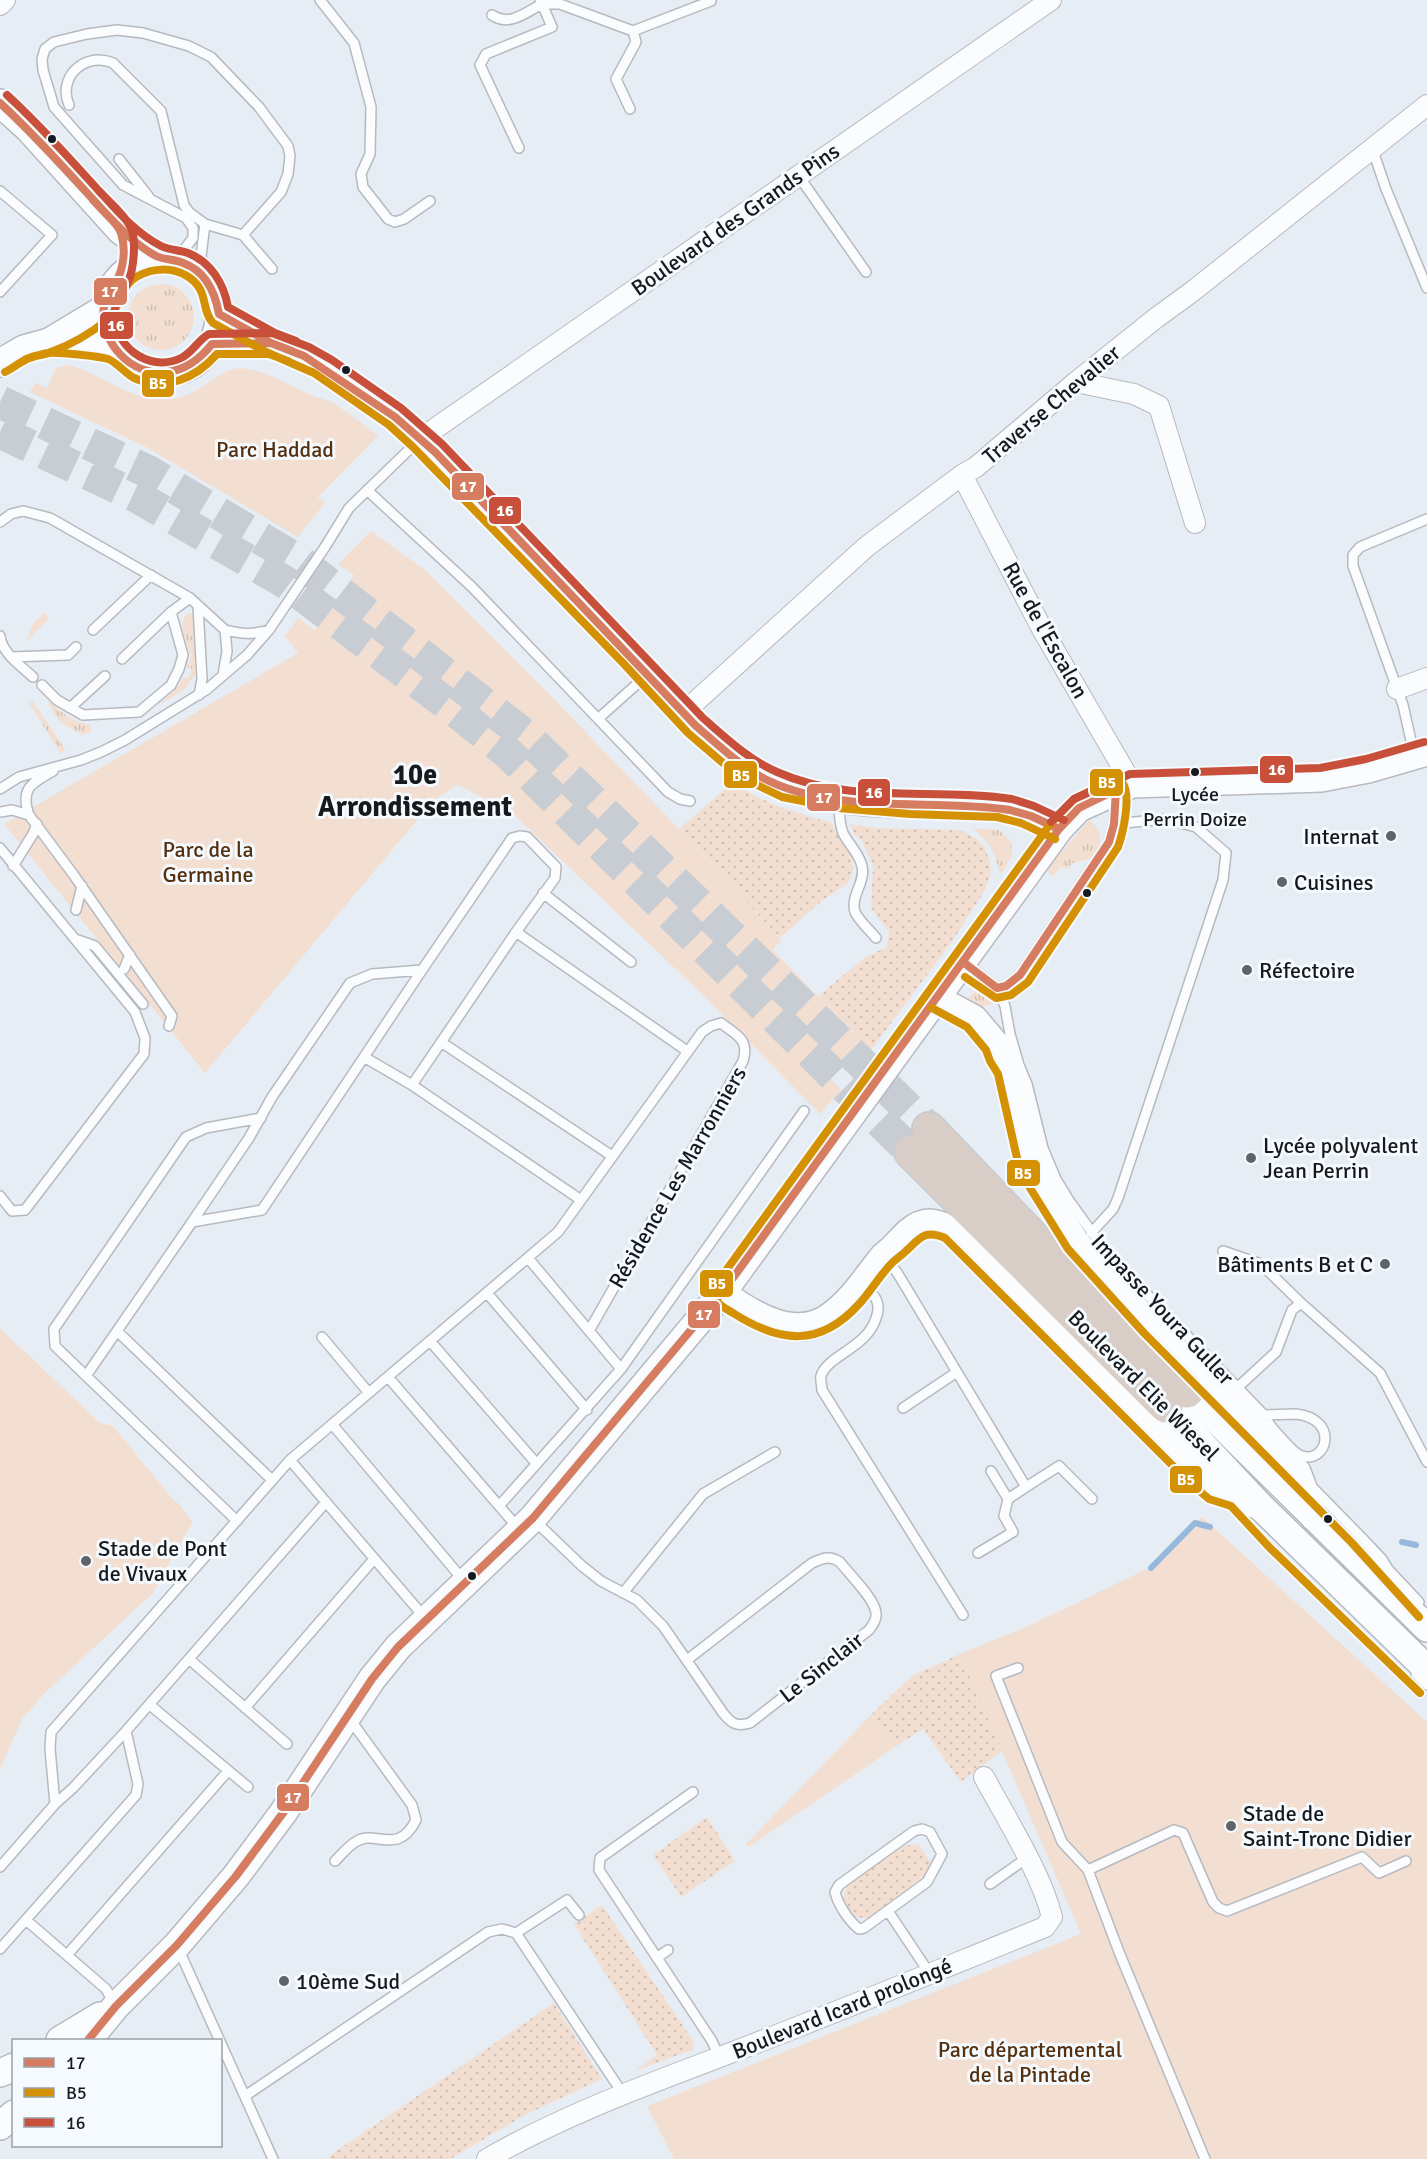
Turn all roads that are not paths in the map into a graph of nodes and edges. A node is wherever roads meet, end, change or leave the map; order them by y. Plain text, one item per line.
1 (4, 0) edge
2 (320, 0) edge
3 (1051, 0) edge
4 (711, 1) edge
5 (541, 2) edge
6 (0, 5) edge
7 (492, 15) dead end
8 (633, 31) junction
9 (0, 103) edge
10 (69, 105) dead end
11 (1427, 105) edge
12 (630, 109) dead end
13 (519, 148) dead end
14 (1372, 148) junction
15 (119, 159) dead end
16 (798, 175) junction
17 (0, 192) edge
18 (151, 199) junction
19 (430, 201) dead end
20 (205, 224) junction
21 (121, 231) junction
22 (243, 235) junction
23 (168, 259) junction
24 (272, 269) dead end
25 (866, 272) dead end
26 (120, 275) junction
27 (209, 283) junction
28 (1427, 288) edge
29 (0, 292) edge
30 (104, 309) junction
31 (219, 315) junction
32 (49, 342) junction
33 (271, 343) junction
34 (212, 344) junction
35 (114, 349) junction
36 (0, 363) edge
37 (1076, 382) junction
38 (420, 439) junction
39 (962, 475) junction
40 (368, 490) junction
41 (1427, 519) edge
42 (0, 522) edge
43 (1195, 523) dead end
44 (151, 575) junction
45 (190, 598) junction
46 (198, 606) junction
47 (171, 612) junction
48 (93, 630) dead end
49 (225, 630) junction
50 (269, 630) junction
51 (0, 636) edge
52 (76, 646) dead end
53 (10, 657) junction
54 (122, 659) dead end
55 (223, 675) junction
56 (648, 675) junction
57 (105, 676) dead end
58 (33, 677) dead end
59 (1427, 678) edge
60 (42, 685) dead end
61 (1397, 689) junction
62 (199, 695) junction
63 (70, 708) junction
64 (683, 713) junction
65 (599, 718) junction
66 (1418, 748) edge
67 (66, 765) junction
68 (1124, 787) junction
69 (0, 789) edge
70 (839, 798) junction
71 (690, 801) dead end
72 (0, 812) edge
73 (28, 815) junction
74 (37, 824) junction
75 (1113, 824) junction
76 (1059, 829) junction
77 (0, 848) edge
78 (13, 866) junction
79 (82, 886) junction
80 (543, 892) junction
81 (76, 910) dead end
82 (516, 932) junction
83 (876, 938) dead end
84 (75, 939) junction
85 (130, 955) junction
86 (631, 962) dead end
87 (963, 962) junction
88 (124, 969) dead end
89 (422, 970) junction
90 (997, 988) junction
91 (937, 999) junction
92 (143, 1004) dead end
93 (169, 1026) dead end
94 (1003, 1040) junction
95 (441, 1042) junction
96 (687, 1051) junction
97 (364, 1057) junction
98 (1019, 1065) junction
99 (412, 1085) junction
100 (804, 1110) dead end
101 (261, 1118) junction
102 (920, 1141) tunnel mouth
103 (612, 1156) junction
104 (0, 1196) edge
105 (581, 1200) junction
106 (192, 1222) junction
107 (1091, 1233) junction
108 (1224, 1251) dead end
109 (884, 1256) junction
110 (528, 1258) junction
111 (861, 1284) junction
112 (486, 1293) junction
113 (722, 1293) junction
114 (1301, 1304) junction
115 (117, 1331) junction
116 (589, 1331) junction
117 (322, 1337) dead end
118 (430, 1341) junction
119 (621, 1370) junction
120 (957, 1372) junction
121 (86, 1376) junction
122 (388, 1377) junction
123 (1237, 1388) junction
124 (369, 1393) junction
125 (1177, 1399) junction
126 (903, 1408) dead end
127 (586, 1410) junction
128 (1264, 1415) junction
129 (332, 1424) junction
130 (775, 1452) dead end
131 (290, 1460) junction
132 (1427, 1462) edge
133 (536, 1463) junction
134 (991, 1471) dead end
135 (1297, 1472) junction
136 (273, 1480) junction
137 (1026, 1487) junction
138 (1008, 1499) junction
139 (1092, 1499) dead end
140 (326, 1502) junction
141 (499, 1506) junction
142 (1250, 1506) junction
143 (1314, 1517) junction
144 (237, 1521) junction
145 (526, 1524) junction
146 (978, 1553) dead end
147 (374, 1559) junction
148 (465, 1582) junction
149 (623, 1593) junction
150 (1427, 1610) edge
151 (963, 1615) dead end
152 (426, 1619) junction
153 (1427, 1628) edge
154 (189, 1659) junction
155 (687, 1660) junction
156 (1018, 1668) dead end
157 (1419, 1669) edge
158 (1427, 1685) edge
159 (150, 1705) junction
160 (245, 1708) junction
161 (347, 1716) junction
162 (126, 1731) junction
163 (287, 1744) dead end
164 (228, 1771) junction
165 (984, 1777) dead end
166 (248, 1787) dead end
167 (693, 1792) dead end
168 (55, 1804) junction
169 (1027, 1858) junction
170 (335, 1860) dead end
171 (1406, 1861) dead end
172 (0, 1867) edge
173 (1089, 1870) junction
174 (990, 1884) dead end
175 (888, 1911) junction
176 (579, 1915) dead end
177 (26, 1920) junction
178 (516, 1934) junction
179 (661, 1940) dead end
180 (177, 1945) junction
181 (651, 1947) junction
182 (0, 1949) edge
183 (668, 1950) dead end
184 (67, 1955) junction
185 (658, 1957) junction
186 (930, 1974) junction
187 (116, 2006) junction
188 (62, 2039) edge
189 (89, 2039) edge
190 (219, 2039) edge
191 (222, 2046) edge
192 (719, 2057) junction
193 (623, 2094) junction
194 (245, 2097) junction
195 (12, 2116) edge
196 (0, 2126) edge
197 (273, 2159) edge
198 (487, 2159) edge
199 (1205, 2159) edge

1 - 6 street
2 - 19 lane
3 - 16 street, Boulevard des Grands Pins
4 - 8 lane
5 - 7 lane
5 - 8 lane
5 - 13 lane
8 - 12 lane
9 - 21 street
10 - 20 lane
11 - 14 street, Traverse Chevalier
14 - 28 lane
14 - 37 street, Traverse Chevalier
15 - 18 lane
16 - 25 lane
16 - 38 street, Boulevard des Grands Pins
17 - 29 lane
18 - 22 lane
18 - 23 lane
20 - 22 lane
20 - 27 lane
21 - 23 street
21 - 26 street
22 - 24 lane
23 - 26 street
23 - 27 street
26 - 30 street
27 - 31 street
30 - 32 street
30 - 35 street
31 - 33 street
31 - 34 street
32 - 35 street
32 - 36 street
33 - 34 street
33 - 38 street
34 - 35 street
37 - 39 street, Traverse Chevalier
37 - 43 street
38 - 40 lane
38 - 56 street
39 - 64 street, Traverse Chevalier
39 - 68 street, Rue de l'Escalon
40 - 50 lane
40 - 65 lane
41 - 61 lane
42 - 44 lane
44 - 45 lane
44 - 48 lane
45 - 46 lane
45 - 47 lane
46 - 49 lane
46 - 62 lane
47 - 54 lane
47 - 63 lane
49 - 50 lane
49 - 55 lane
50 - 55 lane
51 - 53 lane
52 - 53 lane
53 - 58 lane
55 - 62 lane
56 - 64 street
56 - 65 lane
57 - 63 lane
59 - 61 street
60 - 63 lane
61 - 66 lane
62 - 67 lane
64 - 70 street
65 - 71 lane
66 - 68 street
67 - 69 lane
67 - 73 lane
68 - 75 lane
68 - 76 street
70 - 76 street
70 - 83 lane
72 - 73 lane
73 - 74 lane
74 - 78 lane
74 - 79 lane
75 - 90 lane
75 - 107 lane
76 - 87 street
77 - 78 lane
78 - 84 lane
79 - 81 lane
79 - 85 lane
80 - 82 lane
80 - 86 lane
80 - 89 lane
82 - 95 lane
82 - 96 lane
84 - 92 lane
84 - 104 lane
85 - 88 lane
85 - 93 lane
87 - 90 lane
87 - 91 street
89 - 97 lane
89 - 101 lane
90 - 94 lane, Impasse Youra Guller
91 - 94 street
91 - 113 street
94 - 98 lane, Impasse Youra Guller
94 - 98 lane, Impasse Youra Guller
94 - 135 street
95 - 99 lane
95 - 103 lane
96 - 103 lane, Résidence Les Marronniers
96 - 116 lane, Résidence Les Marronniers
97 - 99 lane
97 - 106 lane
98 - 107 lane, Impasse Youra Guller
99 - 105 lane
100 - 119 lane
101 - 106 lane
101 - 121 lane
102 - 125 highway, Boulevard Elie Wiesel
103 - 105 lane, Résidence Les Marronniers
105 - 110 lane, Résidence Les Marronniers
106 - 115 lane
107 - 123 lane, Impasse Youra Guller
108 - 114 lane
109 - 111 street
109 - 120 lane
109 - 142 street
110 - 112 lane, Résidence Les Marronniers
110 - 116 lane
111 - 113 street
111 - 151 lane
112 - 118 lane, Résidence Les Marronniers
112 - 127 lane
113 - 145 street
114 - 123 lane
114 - 132 lane
115 - 121 lane
115 - 136 lane
116 - 119 lane
117 - 124 lane
118 - 122 lane, Résidence Les Marronniers
118 - 133 lane
119 - 127 lane
120 - 126 lane
120 - 137 lane
121 - 144 lane
122 - 124 lane, Résidence Les Marronniers
122 - 141 lane
123 - 128 lane, Impasse Youra Guller
124 - 129 lane, Résidence Les Marronniers
125 - 142 street, Boulevard Elie Wiesel
125 - 143 street, Boulevard Elie Wiesel
127 - 133 lane
128 - 128 lane, Impasse Youra Guller
129 - 131 lane, Résidence Les Marronniers
129 - 148 lane
130 - 149 lane
131 - 136 lane, Résidence Les Marronniers
131 - 140 lane
133 - 141 lane
134 - 138 lane
135 - 143 street
135 - 150 lane
136 - 144 lane, Résidence Les Marronniers
137 - 138 lane
137 - 139 lane
138 - 146 lane
140 - 147 lane
140 - 154 lane
141 - 145 lane
142 - 157 street, Boulevard Elie Wiesel
143 - 153 street, Boulevard Elie Wiesel
144 - 168 lane, Résidence Les Marronniers
145 - 148 street
145 - 149 lane, Le Sinclair
147 - 152 lane
147 - 160 lane
148 - 152 street
149 - 155 lane, Le Sinclair
152 - 161 street
154 - 159 lane
154 - 160 lane
155 - 155 lane, Le Sinclair
156 - 173 lane
157 - 158 lane
159 - 162 lane
159 - 164 lane
160 - 163 lane
161 - 170 lane
161 - 180 street
162 - 168 lane
162 - 177 lane
164 - 166 lane
164 - 184 lane
165 - 169 street, Boulevard Icard prolongé
167 - 181 lane
168 - 172 lane
169 - 174 lane
169 - 186 street, Boulevard Icard prolongé
171 - 173 lane
173 - 199 lane
175 - 175 lane
175 - 186 lane
176 - 178 lane
177 - 182 lane
177 - 184 lane
178 - 193 lane
178 - 194 lane
179 - 181 lane
180 - 187 street
180 - 190 lane
181 - 185 lane
183 - 185 lane
184 - 187 lane
185 - 192 lane
186 - 192 street, Boulevard Icard prolongé
187 - 188 street
187 - 189 street
191 - 194 lane
192 - 193 street, Boulevard Icard prolongé
193 - 198 street, Boulevard Icard prolongé
194 - 197 lane
195 - 196 street

